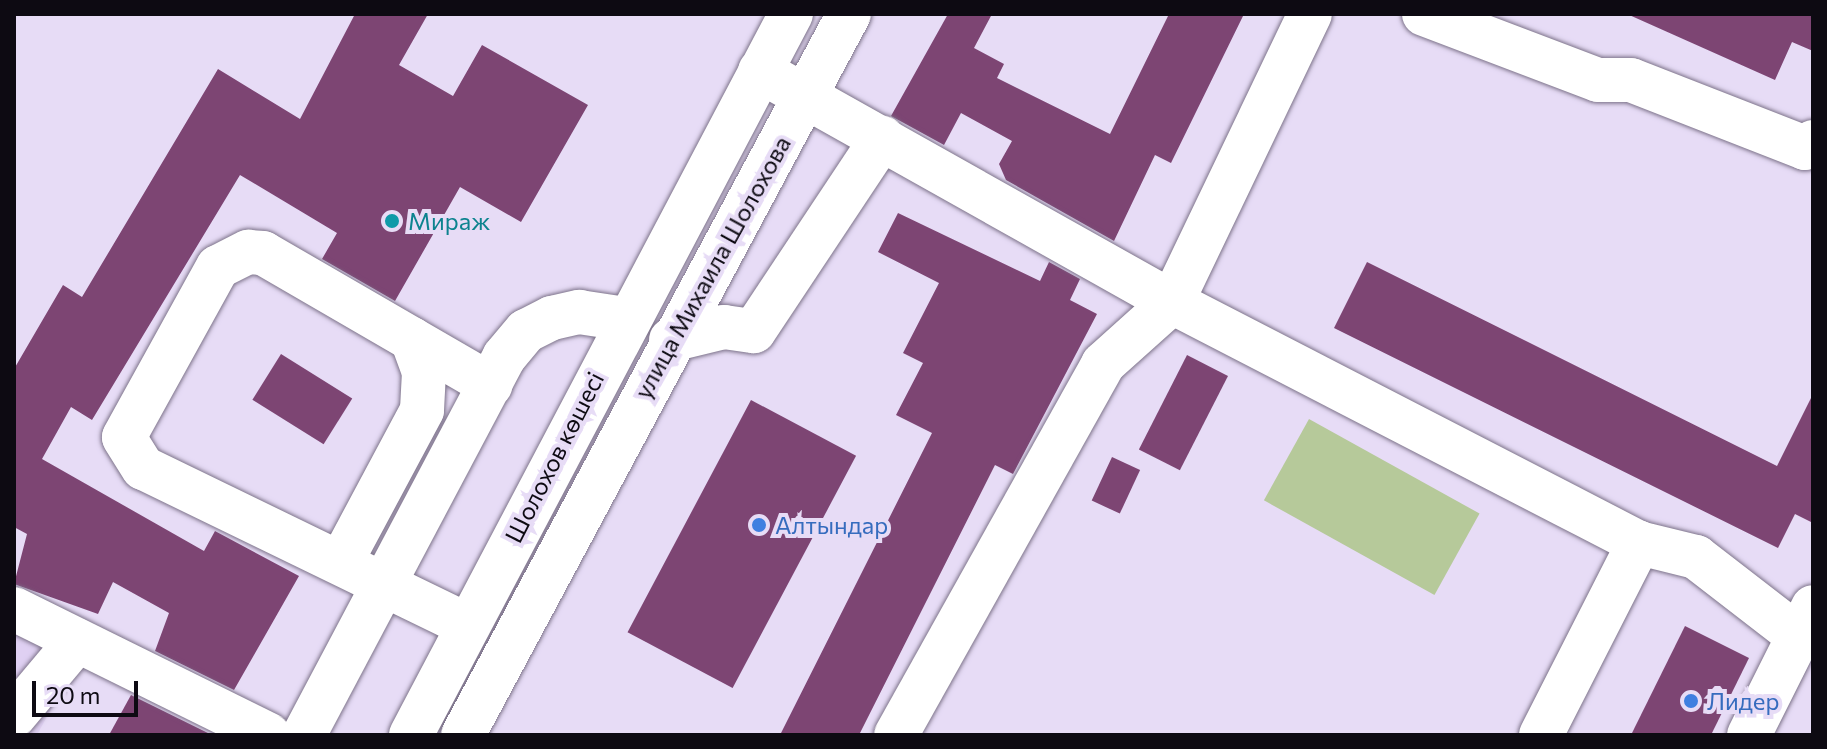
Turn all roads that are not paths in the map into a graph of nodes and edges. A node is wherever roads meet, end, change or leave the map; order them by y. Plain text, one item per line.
1 (791, 14) edge
2 (849, 14) edge
3 (1310, 14) edge
4 (1424, 14) edge
5 (760, 71) junction
6 (806, 95) junction
7 (882, 138) junction
8 (1813, 142) edge
9 (1172, 302) junction
10 (625, 319) junction
11 (412, 339) junction
12 (671, 340) junction
13 (491, 385) junction
14 (619, 439) joint
15 (1639, 543) junction
16 (341, 562) junction
17 (389, 585) junction
18 (14, 609) edge
19 (1805, 621) edge
20 (467, 625) junction
21 (77, 641) junction
22 (14, 716) edge
23 (269, 735) edge
24 (304, 735) edge
25 (411, 735) edge
26 (463, 735) edge
27 (896, 735) edge
28 (1541, 735) edge
29 (1749, 735) edge

1 - 5 main road
2 - 6 main road
3 - 9 main road
4 - 8 main road
5 - 6 main road
5 - 10 main road, Шолохов көшесі
6 - 7 main road
6 - 12 main road, улица Михаила Шолохова
7 - 9 main road
7 - 12 main road
9 - 15 main road
9 - 27 main road
10 - 13 main road
10 - 20 main road, Шолохов көшесі
11 - 13 main road
11 - 16 main road
11 - 16 main road
12 - 14 main road, улица Михаила Шолохова
13 - 17 main road
14 - 26 main road, Шолохов көшесі
15 - 19 main road
15 - 28 main road
16 - 17 main road
17 - 20 main road
17 - 24 main road
18 - 21 main road
19 - 29 main road
20 - 25 main road, Шолохов көшесі
21 - 22 main road
21 - 23 main road

